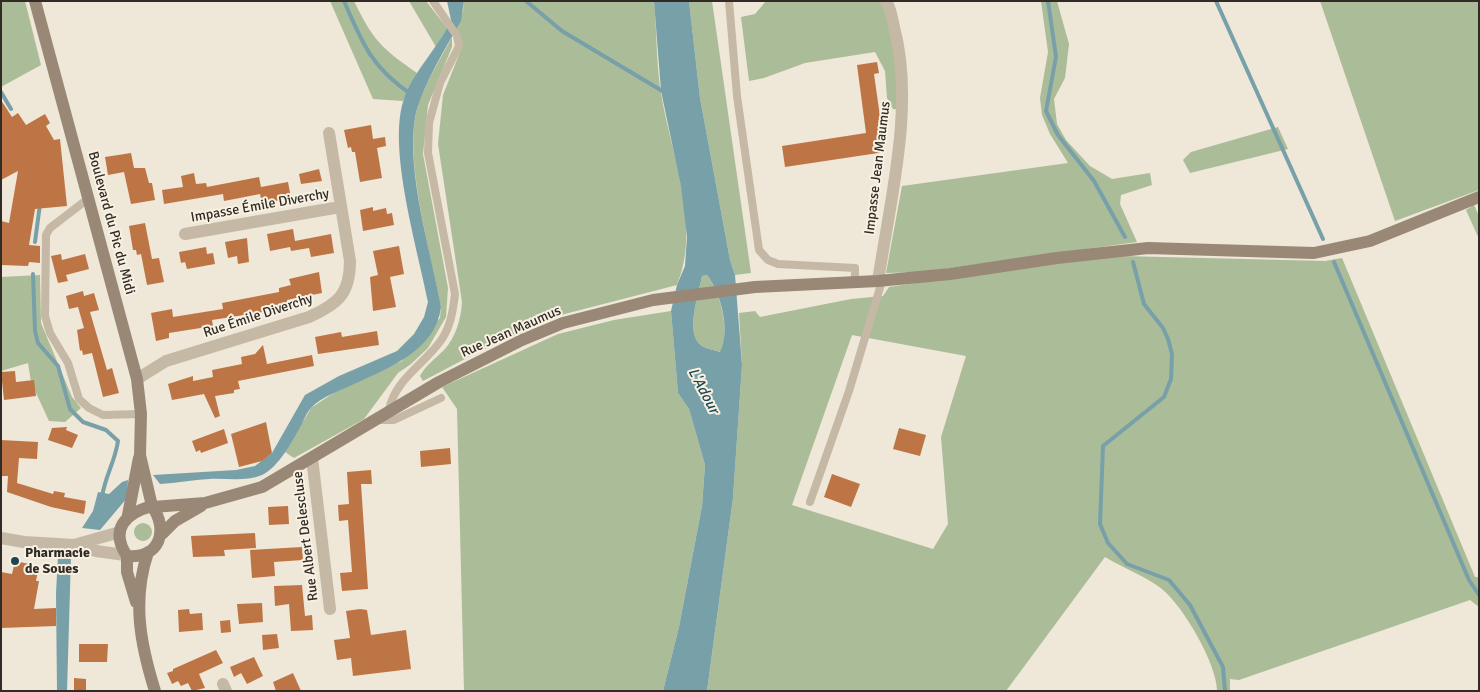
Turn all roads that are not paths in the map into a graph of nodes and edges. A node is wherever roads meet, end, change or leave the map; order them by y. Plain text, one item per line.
1 (35, 1) edge
2 (433, 1) edge
3 (729, 1) edge
4 (886, 1) edge
5 (329, 133) dead end
6 (89, 198) junction
7 (1479, 198) edge
8 (340, 207) junction
9 (185, 234) dead end
10 (880, 281) junction
11 (855, 282) junction
12 (137, 378) junction
13 (441, 398) dead end
14 (389, 410) junction
15 (141, 414) junction
16 (374, 420) junction
17 (140, 456) junction
18 (312, 458) junction
19 (810, 502) dead end
20 (205, 503) junction
21 (153, 506) junction
22 (128, 515) junction
23 (120, 532) junction
24 (162, 534) junction
25 (1, 538) edge
26 (74, 545) junction
27 (148, 552) junction
28 (126, 555) junction
29 (138, 606) junction
30 (330, 610) dead end
31 (155, 691) edge

1 - 6 main road, Boulevard du Pic du Midi
2 - 14 lane
3 - 11 lane
4 - 10 street, Impasse Jean Maumus
5 - 8 street, Rue Émile Diverchy
6 - 12 main road, Boulevard du Pic du Midi
6 - 15 lane
7 - 10 main road, Rue Jean Maumus
8 - 9 street, Impasse Émile Diverchy
8 - 12 street, Rue Émile Diverchy
10 - 11 main road, Rue Jean Maumus
10 - 19 lane
11 - 14 main road, Rue Jean Maumus
12 - 15 main road, Boulevard du Pic du Midi
13 - 16 lane
14 - 16 main road, Rue Jean Maumus
15 - 17 main road, Boulevard du Pic du Midi
16 - 18 main road, Rue Jean Maumus
17 - 21 main road
17 - 22 main road
18 - 20 main road, Rue Jean Maumus
18 - 30 street, Rue Albert Delescluse
20 - 21 main road
20 - 24 main road
21 - 22 main road
21 - 24 main road
22 - 23 main road
23 - 26 street
23 - 28 main road
24 - 27 main road
25 - 26 street
26 - 28 street
27 - 28 main road
27 - 29 main road
28 - 29 main road
29 - 31 main road

